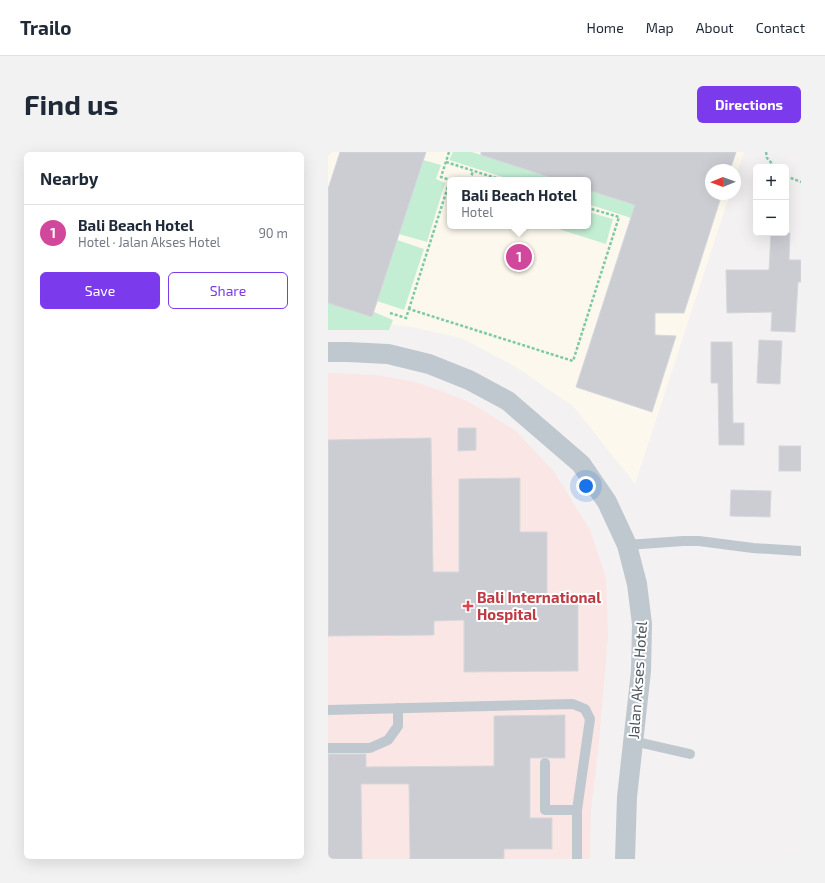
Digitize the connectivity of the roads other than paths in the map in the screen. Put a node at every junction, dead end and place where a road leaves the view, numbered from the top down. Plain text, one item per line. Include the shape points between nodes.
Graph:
1 (328, 352) edge
2 (627, 545) junction
3 (801, 551) edge
4 (398, 708) junction
5 (328, 710) edge
6 (633, 741) junction
7 (328, 748) edge
8 (690, 754) dead end
9 (545, 763) dead end
10 (577, 810) junction
11 (577, 859) edge
12 (625, 859) edge

1 - 2 street, Jalan Akses Hotel via 388,354 429,364 469,380 508,401 581,464 607,502
2 - 3 lane via 699,541
2 - 6 street, Jalan Akses Hotel via 637,584 642,624 641,671
4 - 5 lane
4 - 7 lane via 398,726 388,740 370,748
4 - 10 lane via 573,704 585,709 590,719
6 - 8 lane
6 - 12 street, Jalan Akses Hotel via 627,798
9 - 10 lane via 545,810
10 - 11 lane

